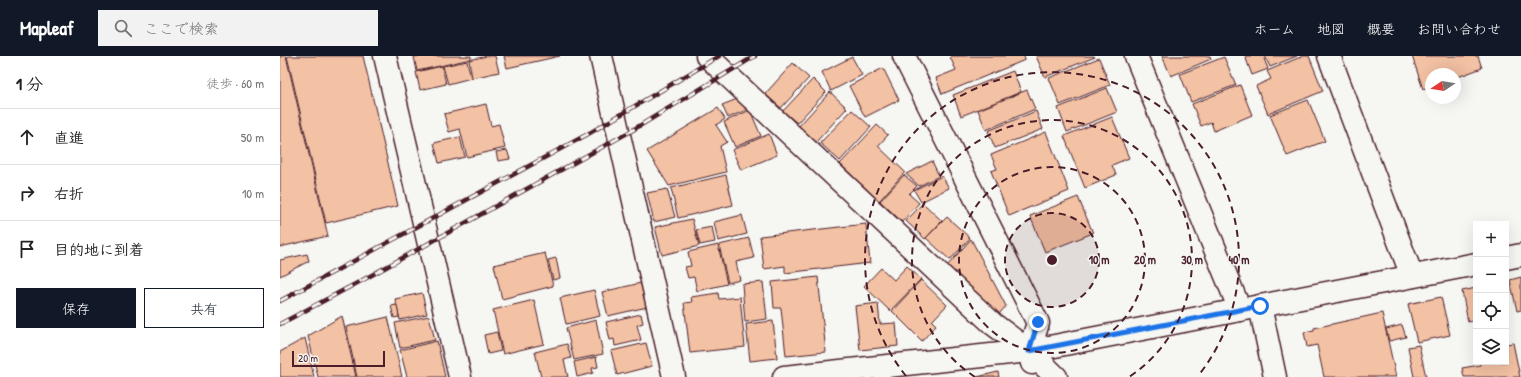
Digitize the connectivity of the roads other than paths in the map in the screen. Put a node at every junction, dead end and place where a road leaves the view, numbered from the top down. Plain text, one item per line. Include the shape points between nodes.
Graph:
1 (385, 56) edge
2 (601, 56) edge
3 (706, 56) edge
4 (904, 56) edge
5 (1136, 56) edge
6 (1329, 56) edge
7 (1521, 255) edge
8 (1509, 257) edge
9 (1473, 265) edge
10 (1412, 276) junction
11 (1250, 308) junction
12 (1029, 351) junction
13 (870, 373) edge
14 (460, 377) edge
15 (674, 377) edge
16 (784, 377) edge
17 (1035, 377) edge
18 (1056, 377) edge
19 (1275, 377) edge

1 - 14 street
2 - 15 street
3 - 12 street via 993,324
4 - 12 street via 1038,322
5 - 11 street
6 - 10 street
7 - 8 street
9 - 10 street
10 - 11 street
11 - 12 street
11 - 19 street
12 - 13 street
12 - 17 street
12 - 18 street
13 - 16 street

